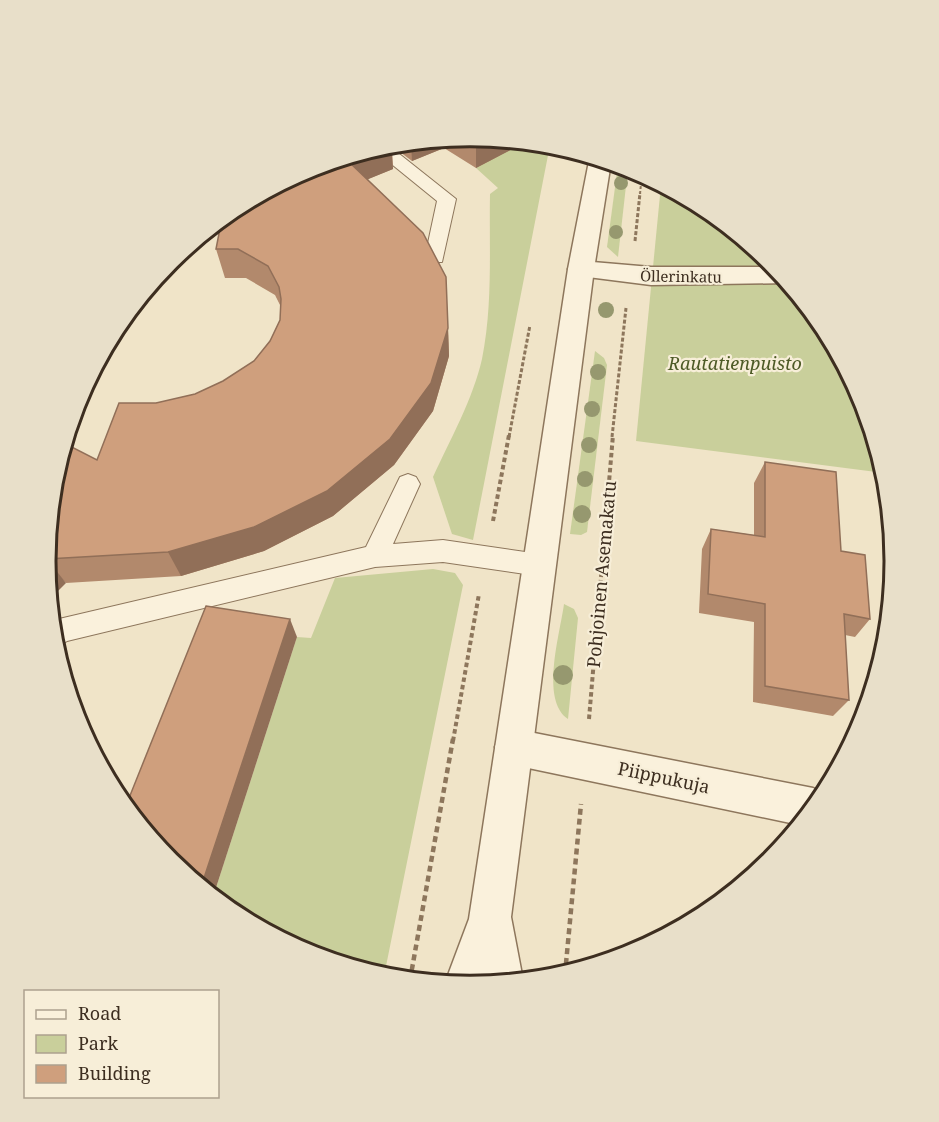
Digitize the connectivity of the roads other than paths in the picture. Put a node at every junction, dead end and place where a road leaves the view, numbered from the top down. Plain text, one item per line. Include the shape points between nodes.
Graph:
1 (390, 155) edge
2 (599, 168) edge
3 (435, 257) edge
4 (581, 269) junction
5 (770, 276) edge
6 (408, 484) dead end
7 (375, 556) junction
8 (539, 565) junction
9 (61, 630) edge
10 (514, 747) junction
11 (803, 806) edge
12 (490, 919) junction
13 (500, 974) edge
14 (470, 975) edge

1 - 3 lane via 447,199
2 - 4 street
4 - 5 street, Öllerinkatu via 632,275
4 - 8 street
6 - 7 lane
7 - 8 lane via 443,551
7 - 9 lane
8 - 10 street
10 - 11 street, Piippukuja
10 - 12 street
12 - 13 street
12 - 14 street

